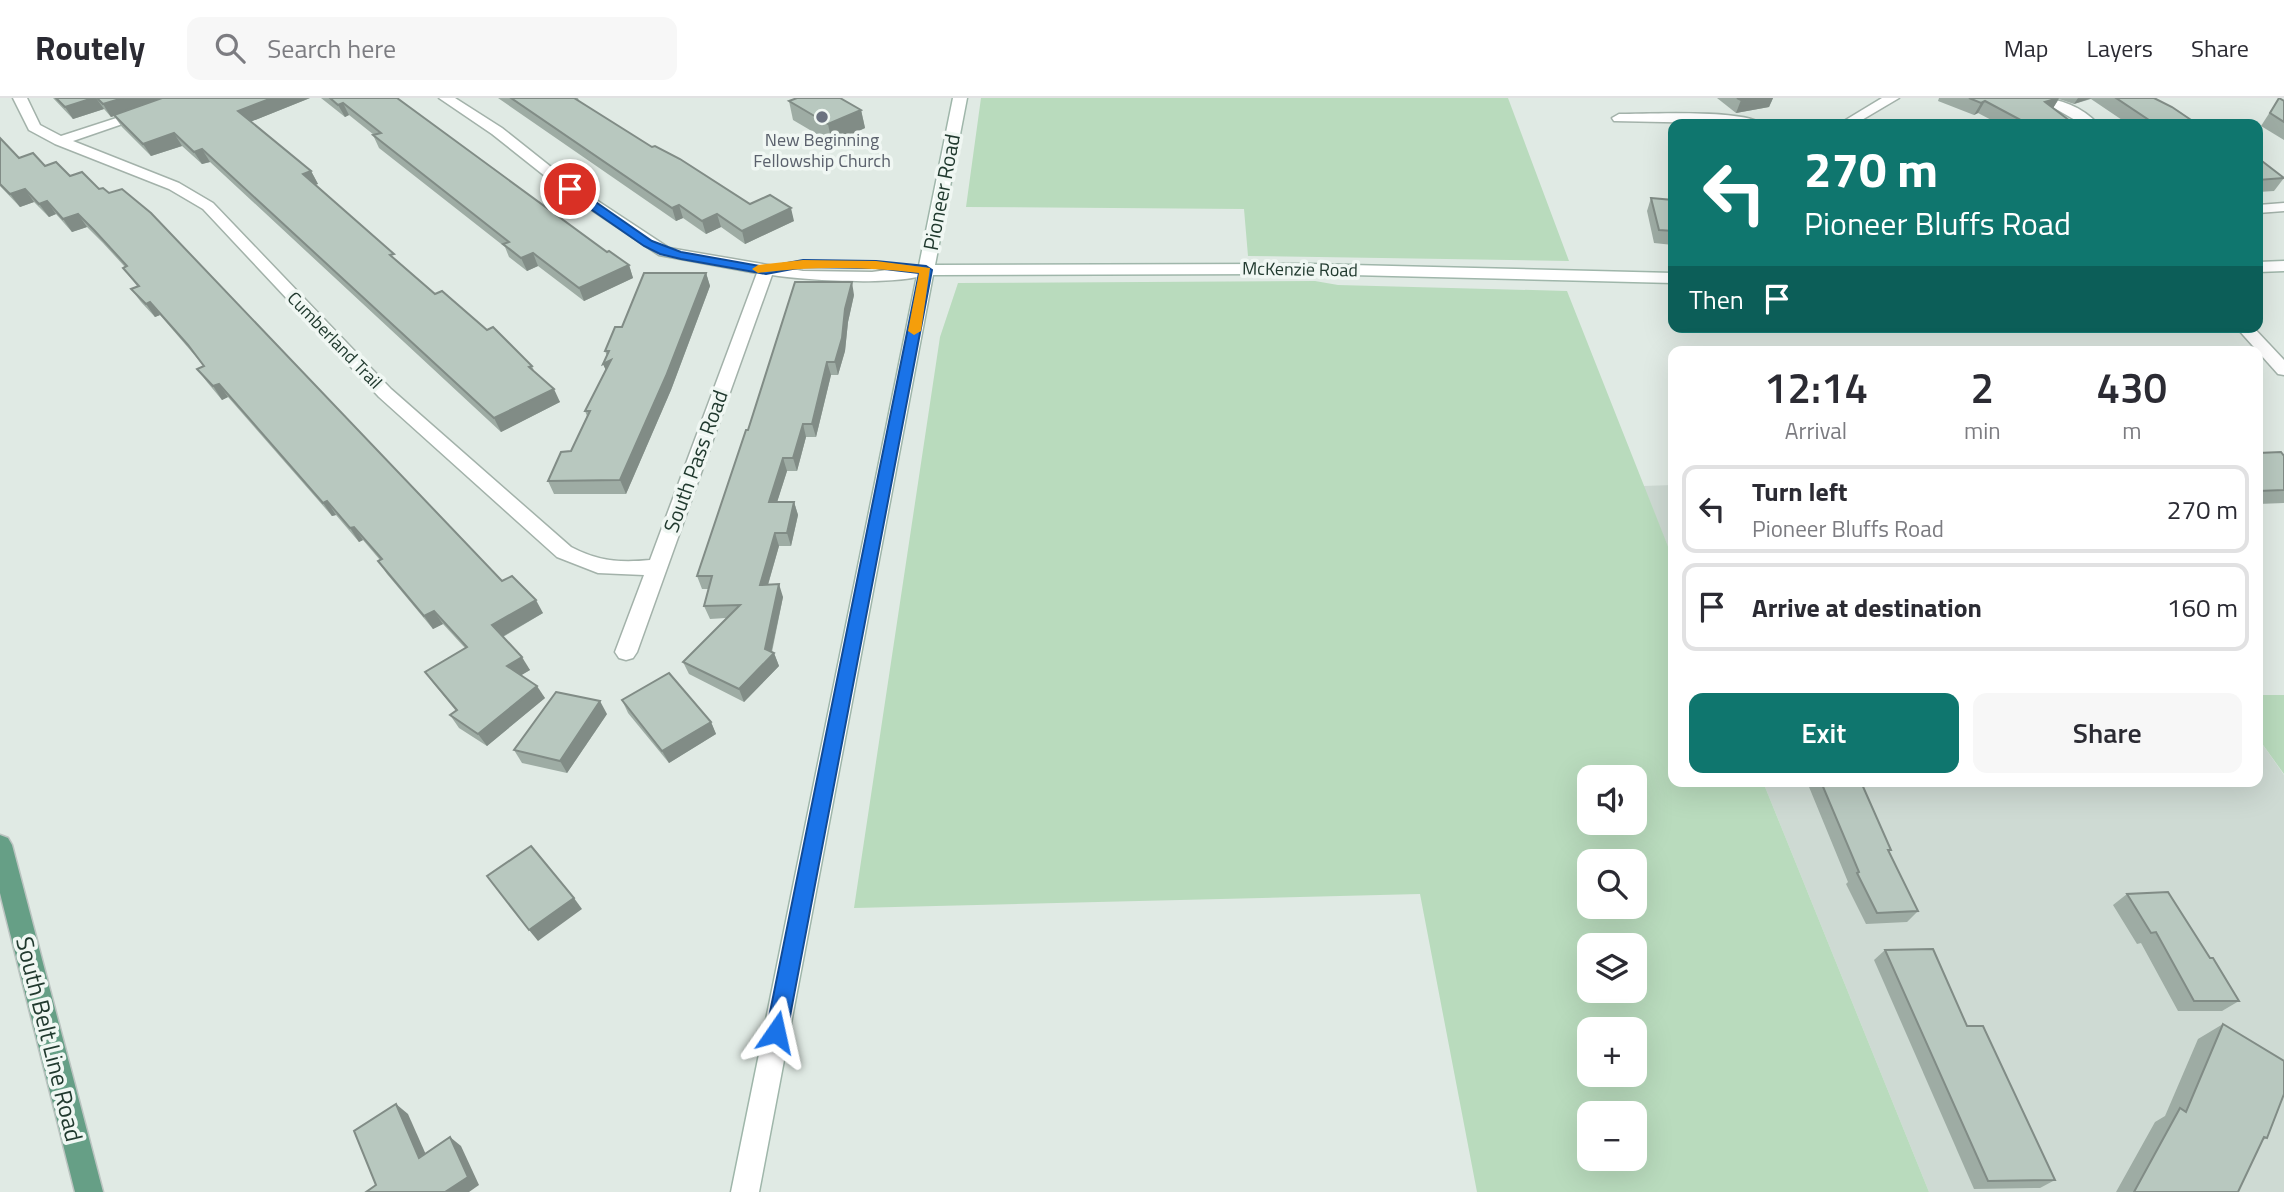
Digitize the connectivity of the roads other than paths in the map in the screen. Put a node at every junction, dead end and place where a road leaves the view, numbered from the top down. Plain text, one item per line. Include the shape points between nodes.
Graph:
1 (20, 98) edge
2 (191, 98) edge
3 (446, 98) edge
4 (960, 98) edge
5 (1892, 98) edge
6 (2043, 98) edge
7 (1619, 118) dead end
8 (1723, 119) edge
9 (1855, 119) edge
10 (2084, 119) edge
11 (60, 141) junction
12 (2284, 207) edge
13 (2263, 209) edge
14 (2284, 266) edge
15 (2263, 267) edge
16 (766, 270) junction
17 (926, 270) junction
18 (1668, 278) edge
19 (2250, 333) edge
20 (2262, 346) edge
21 (2263, 347) edge
22 (2284, 370) edge
23 (656, 567) junction
24 (626, 652) dead end
25 (0, 845) edge
26 (89, 1192) edge
27 (744, 1192) edge

1 - 11 street, Cumberland Trail via 34,127
2 - 11 street
3 - 16 street, McKenzie Road via 664,252
4 - 17 street, Pioneer Road
5 - 9 street
6 - 10 street
7 - 8 street
11 - 23 street, Cumberland Trail via 174,186 208,206 385,393 564,552 605,569
12 - 13 street
14 - 15 street
16 - 17 street, McKenzie Road via 803,276 872,277
16 - 23 street, South Pass Road
17 - 18 street, McKenzie Road via 1310,269
17 - 27 street, Pioneer Road
19 - 20 street
21 - 22 street
23 - 24 street, South Pass Road
25 - 26 main road, South Belt Line Road

